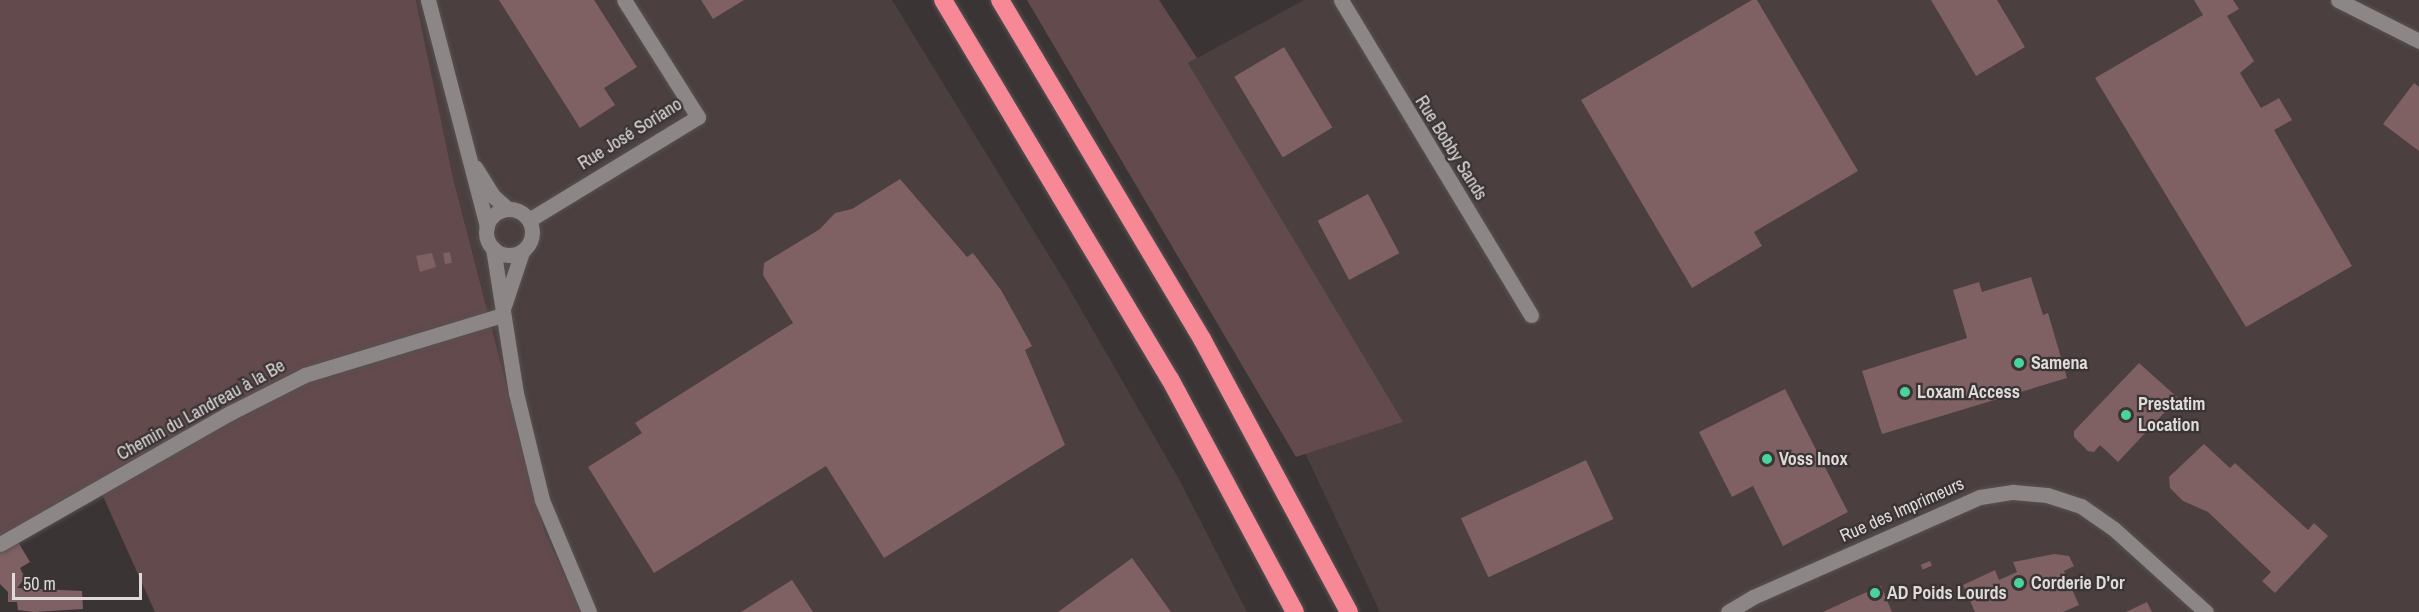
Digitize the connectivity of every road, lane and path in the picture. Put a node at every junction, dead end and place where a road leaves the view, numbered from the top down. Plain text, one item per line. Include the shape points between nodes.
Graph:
1 (428, 0) edge
2 (624, 0) edge
3 (943, 0) edge
4 (1000, 0) edge
5 (1341, 0) edge
6 (2338, 0) edge
7 (2419, 41) edge
8 (464, 144) junction
9 (508, 209) junction
10 (529, 220) junction
11 (487, 226) junction
12 (493, 248) junction
13 (522, 252) junction
14 (502, 315) junction
15 (1531, 315) dead end
16 (0, 544) edge
17 (589, 612) edge
18 (1295, 612) edge
19 (1349, 612) edge
20 (1728, 612) edge
21 (2206, 612) edge

1 - 8 street
2 - 10 street, Rue José Soriano via 698,117
3 - 18 highway via 1159,360
4 - 19 highway via 1202,339
5 - 15 street, Rue Bobby Sands
6 - 7 street
8 - 9 street via 493,196
8 - 11 street
9 - 10 street via 521,212
9 - 11 street via 495,213
10 - 13 street via 531,238
11 - 12 street via 486,236
12 - 13 street via 507,255
12 - 14 street
13 - 14 street
14 - 16 street, Chemin du Landreau à la Be via 305,375
14 - 17 street via 542,500
20 - 21 street, Rue des Imprimeurs via 1753,597 1980,497 2013,492 2048,495 2080,506 2114,529

